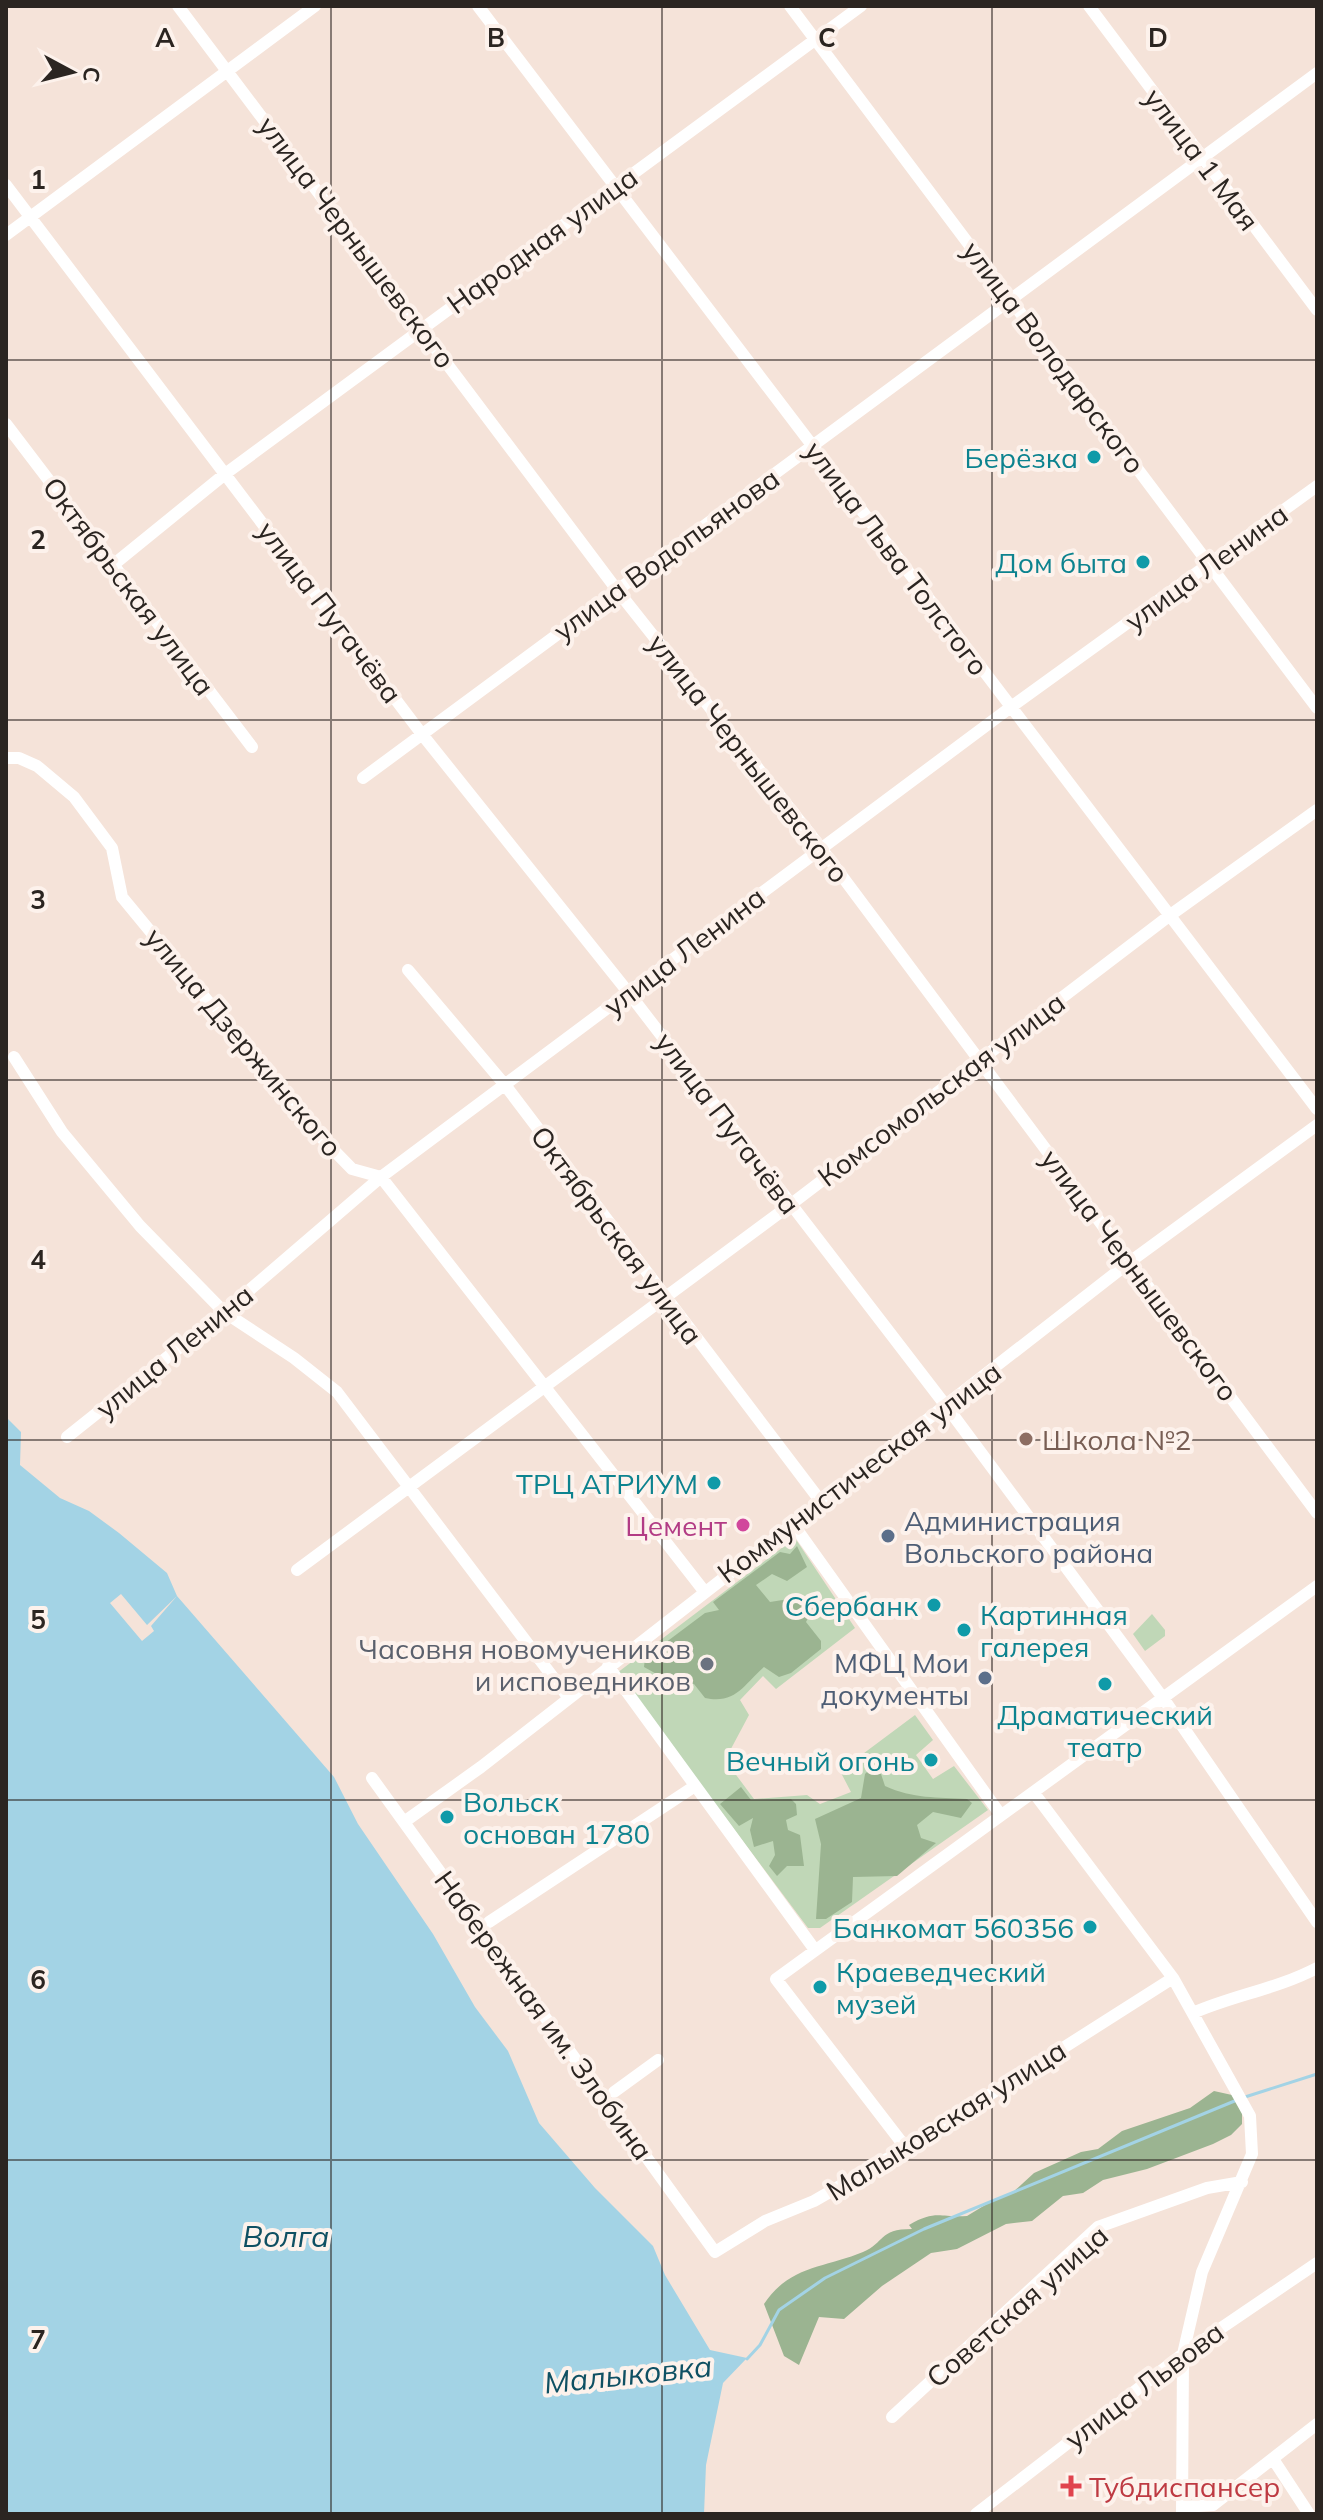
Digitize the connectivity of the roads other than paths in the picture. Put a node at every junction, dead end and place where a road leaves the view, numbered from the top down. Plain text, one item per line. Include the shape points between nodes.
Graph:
1 (178, 6) edge
2 (315, 6) edge
3 (478, 6) edge
4 (790, 6) edge
5 (861, 6) edge
6 (1089, 6) edge
7 (816, 40) junction
8 (226, 70) junction
9 (1317, 73) edge
10 (1201, 159) junction
11 (6, 185) edge
12 (616, 186) junction
13 (30, 217) junction
14 (6, 235) edge
15 (1010, 300) junction
16 (1317, 310) edge
17 (423, 328) junction
18 (6, 424) edge
19 (812, 446) junction
20 (225, 474) junction
21 (1317, 486) edge
22 (1211, 564) junction
23 (113, 565) junction
24 (617, 590) junction
25 (1011, 707) junction
26 (1317, 708) edge
27 (421, 733) junction
28 (252, 747) dead end
29 (6, 758) edge
30 (363, 778) dead end
31 (1317, 810) edge
32 (821, 848) junction
33 (1169, 916) junction
34 (408, 970) dead end
35 (628, 992) junction
36 (14, 1057) dead end
37 (978, 1061) junction
38 (505, 1085) junction
39 (1317, 1109) edge
40 (1317, 1125) edge
41 (381, 1177) junction
42 (790, 1205) junction
43 (1131, 1261) junction
44 (662, 1297) junction
45 (224, 1312) junction
46 (546, 1387) junction
47 (947, 1407) junction
48 (67, 1437) dead end
49 (411, 1486) junction
50 (822, 1503) junction
51 (1317, 1513) edge
52 (793, 1524) junction
53 (297, 1570) dead end
54 (1317, 1586) edge
55 (704, 1591) junction
56 (608, 1666) junction
57 (568, 1697) junction
58 (1163, 1698) junction
59 (372, 1778) dead end
60 (695, 1786) junction
61 (1034, 1793) junction
62 (1000, 1814) junction
63 (404, 1822) junction
64 (489, 1922) dead end
65 (1317, 1922) edge
66 (815, 1950) junction
67 (1317, 1968) edge
68 (1173, 1978) junction
69 (1193, 2013) junction
70 (658, 2060) dead end
71 (614, 2092) dead end
72 (906, 2148) junction
73 (1242, 2182) junction
74 (715, 2252) joint
75 (1317, 2263) edge
76 (1183, 2354) junction
77 (892, 2417) dead end
78 (1317, 2424) edge
79 (1273, 2459) junction
80 (1182, 2510) edge
81 (976, 2514) edge
82 (1202, 2514) edge
83 (1309, 2514) edge

1 - 8 street, улица Чернышевского
2 - 8 street
3 - 12 street, улица Льва Толстого
4 - 7 street, улица Володарского
5 - 7 street, Народная улица
6 - 10 street, улица 1 Мая
7 - 12 street, Народная улица
7 - 15 street, улица Володарского
8 - 13 street
8 - 17 street, улица Чернышевского
9 - 10 street, улица Водопьянова
10 - 15 street, улица Водопьянова
10 - 16 street, улица 1 Мая
11 - 13 street, улица Пугачёва
12 - 17 street, Народная улица
12 - 19 street, улица Льва Толстого
13 - 14 street
13 - 20 street, улица Пугачёва
15 - 19 street, улица Водопьянова
15 - 22 street, улица Володарского
17 - 20 street, Народная улица
17 - 24 street, улица Чернышевского
18 - 23 street, Октябрьская улица
19 - 24 street, улица Водопьянова
19 - 25 street, улица Льва Толстого
20 - 23 street, Народная улица
20 - 27 street, улица Пугачёва
21 - 22 street, улица Ленина
22 - 25 street, улица Ленина
22 - 26 street, улица Володарского
23 - 28 street, Октябрьская улица
24 - 27 street, улица Водопьянова
24 - 32 street, улица Чернышевского
25 - 32 street, улица Ленина
25 - 33 street, улица Льва Толстого
27 - 30 street, улица Водопьянова
27 - 35 street, улица Пугачёва
29 - 41 street, улица Дзержинского via 37,766 74,797 112,848 122,897 314,1130 352,1169
31 - 33 street, Комсомольская улица
32 - 35 street, улица Ленина
32 - 37 street, улица Чернышевского
33 - 37 street, Комсомольская улица
33 - 39 street, улица Льва Толстого
34 - 38 street, Октябрьская улица
35 - 38 street, улица Ленина
35 - 42 street, улица Пугачёва
36 - 45 street via 62,1132 140,1226
37 - 42 street, Комсомольская улица
37 - 43 street, улица Чернышевского
38 - 41 street, улица Ленина
38 - 44 street, Октябрьская улица
40 - 43 street, Коммунистическая улица
41 - 45 street, улица Ленина
41 - 46 street, улица Дзержинского
42 - 44 street, Комсомольская улица
42 - 47 street, улица Пугачёва
43 - 47 street, Коммунистическая улица
43 - 51 street, улица Чернышевского
44 - 46 street, Комсомольская улица
44 - 50 street, Октябрьская улица
45 - 48 street, улица Ленина
45 - 49 street via 337,1392
46 - 49 street, Комсомольская улица
46 - 55 street, улица Дзержинского
47 - 50 street, Коммунистическая улица
47 - 58 street, улица Пугачёва
49 - 53 street, Комсомольская улица
49 - 57 street
50 - 52 street, Коммунистическая улица
52 - 55 street, Коммунистическая улица
52 - 62 street
54 - 58 street
55 - 56 street, Коммунистическая улица
56 - 57 street, Коммунистическая улица
56 - 60 street
57 - 63 street, Коммунистическая улица
58 - 61 street
58 - 65 street, улица Пугачёва
59 - 63 street, Набережная им. Злобина
60 - 64 street
60 - 66 street
61 - 62 street
61 - 68 street
62 - 66 street
63 - 74 street, Набережная им. Злобина
66 - 72 street via 776,1979
67 - 69 street via 1287,1984
68 - 69 street
68 - 72 street, Малыковская улица
69 - 73 street via 1250,2116 1252,2154
70 - 71 street
72 - 74 street, Малыковская улица
73 - 76 street via 1202,2272
73 - 77 street, Советская улица via 1207,2188 1098,2227
75 - 76 street, улица Львова
76 - 80 street
76 - 81 street, улица Львова
78 - 79 street
79 - 80 street via 1213,2505
79 - 83 street
80 - 82 street

